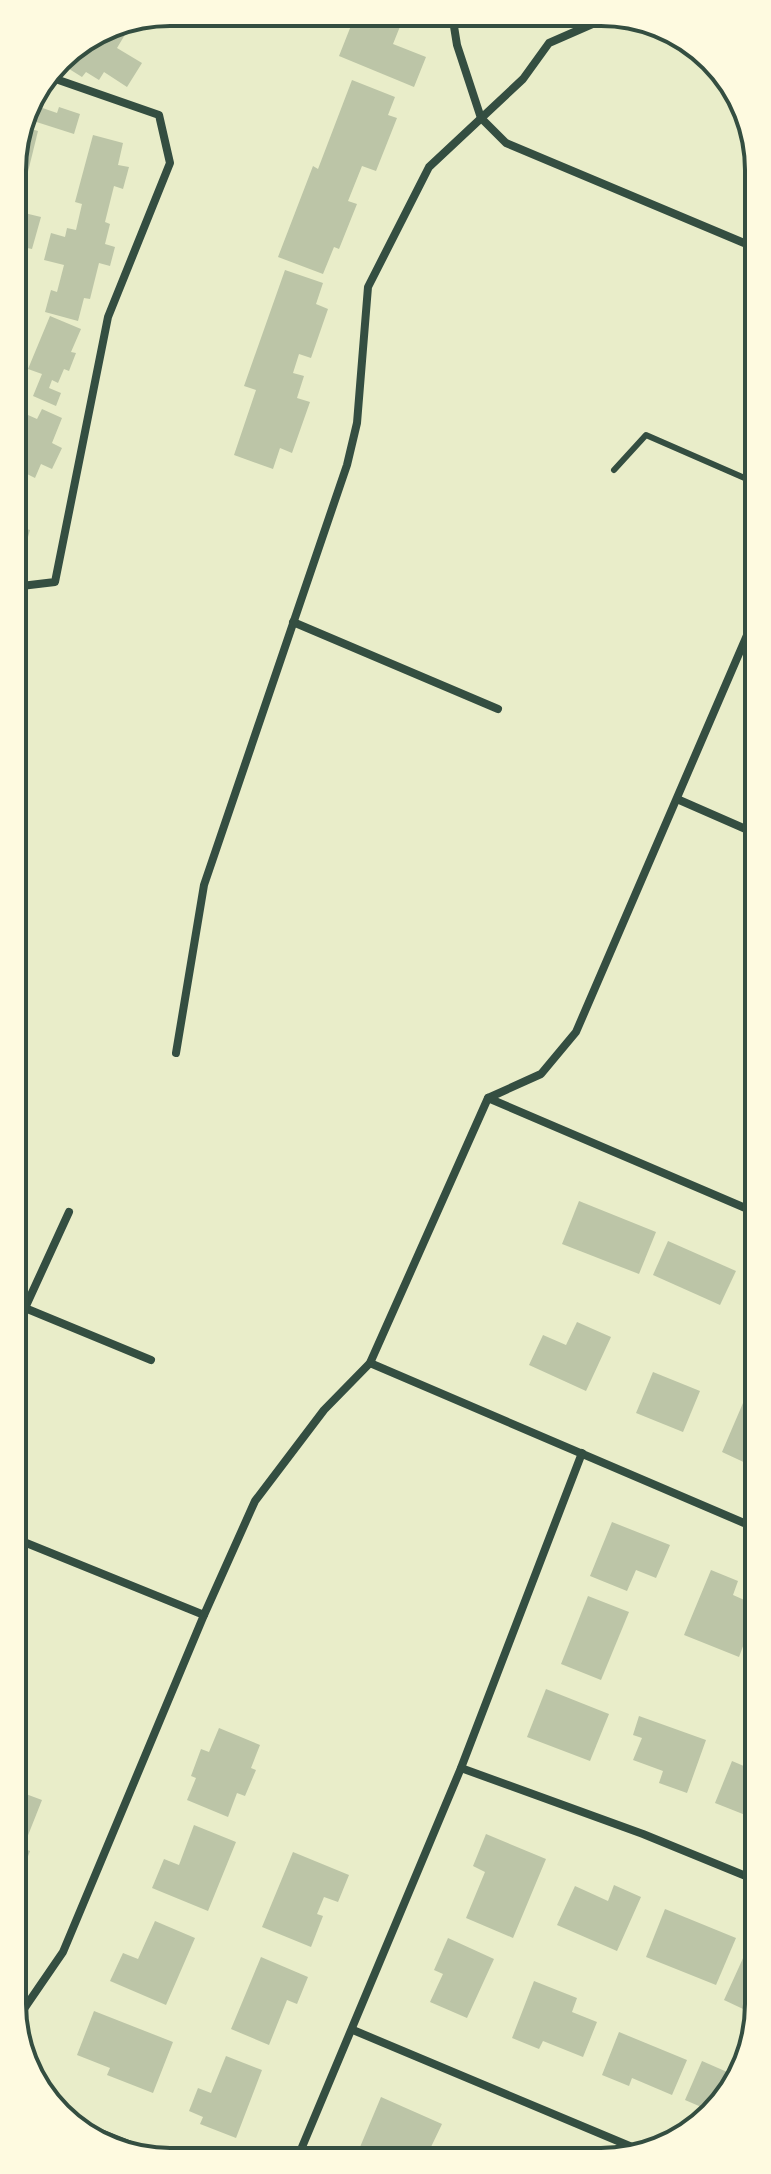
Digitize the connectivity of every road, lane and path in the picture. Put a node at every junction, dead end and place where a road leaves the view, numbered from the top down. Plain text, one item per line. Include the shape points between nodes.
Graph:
1 (454, 26) edge
2 (588, 26) edge
3 (58, 80) edge
4 (481, 118) junction
5 (745, 243) edge
6 (614, 470) dead end
7 (745, 478) edge
8 (26, 585) edge
9 (293, 622) junction
10 (745, 640) edge
11 (498, 709) dead end
12 (677, 799) junction
13 (745, 829) edge
14 (176, 1053) dead end
15 (488, 1098) junction
16 (745, 1208) edge
17 (69, 1212) dead end
18 (26, 1306) edge
19 (26, 1308) edge
20 (151, 1360) dead end
21 (370, 1363) junction
22 (582, 1453) junction
23 (745, 1523) edge
24 (26, 1543) edge
25 (204, 1615) junction
26 (461, 1768) junction
27 (745, 1876) edge
28 (26, 2006) edge
29 (353, 2030) junction
30 (628, 2145) edge
31 (302, 2148) edge

1 - 4 street
2 - 4 street via 549,43 523,79
3 - 8 street via 159,115 170,163 108,317 55,582
4 - 5 street via 506,143
4 - 9 street via 429,167 368,287 357,423
6 - 7 lane via 646,435
9 - 11 street
9 - 14 street via 204,885
10 - 12 street
12 - 13 street
12 - 15 street via 576,1032 541,1074
15 - 16 street
15 - 21 street
17 - 18 street
19 - 20 street
21 - 22 street
21 - 25 street via 324,1410 255,1501
22 - 23 street
22 - 26 street
24 - 25 street
25 - 28 street via 63,1952
26 - 27 street
26 - 29 street
29 - 30 street
29 - 31 street

